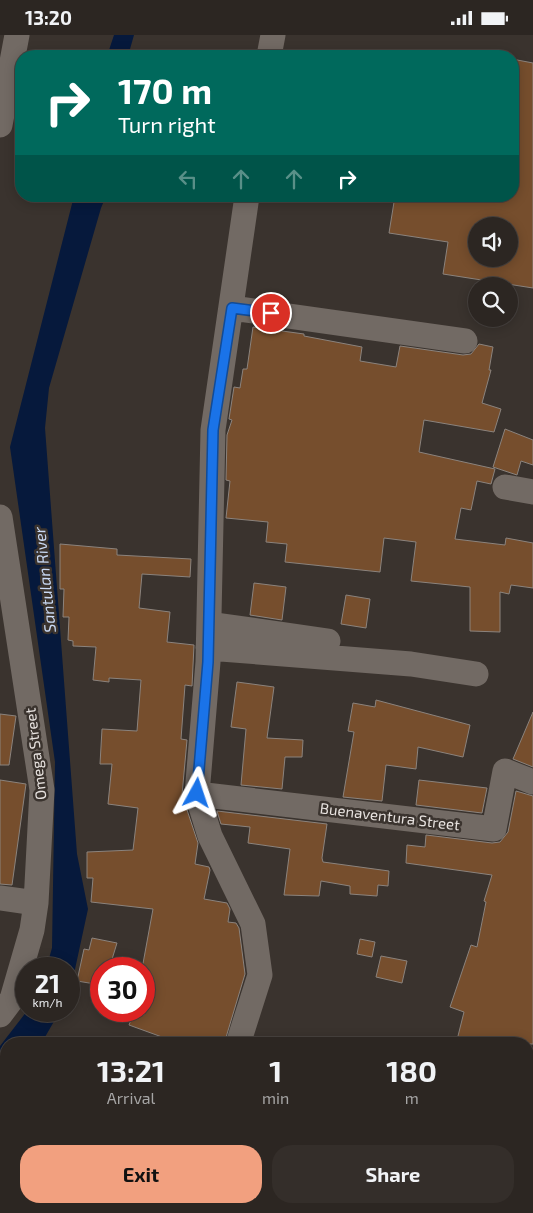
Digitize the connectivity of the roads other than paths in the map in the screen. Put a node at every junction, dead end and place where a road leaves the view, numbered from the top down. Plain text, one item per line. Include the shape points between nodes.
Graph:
1 (17, 35) edge
2 (273, 35) edge
3 (270, 50) edge
4 (0, 125) edge
5 (246, 202) edge
6 (232, 308) junction
7 (465, 341) dead end
8 (505, 487) dead end
9 (533, 492) edge
10 (0, 519) edge
11 (209, 636) junction
12 (328, 641) dead end
13 (476, 674) dead end
14 (533, 782) edge
15 (197, 793) junction
16 (0, 898) edge
17 (36, 903) junction
18 (0, 1015) edge
19 (240, 1037) edge

1 - 4 street
2 - 3 street
5 - 6 street
6 - 7 street
6 - 11 street via 213,430
8 - 9 street
10 - 17 street, Omega Street via 42,790
11 - 12 street
11 - 13 street
11 - 15 street
14 - 15 street, Buenaventura Street via 505,771 494,829
15 - 19 street via 210,836 253,924 260,975
16 - 17 street
17 - 18 street, Omega Street via 32,930 12,999

